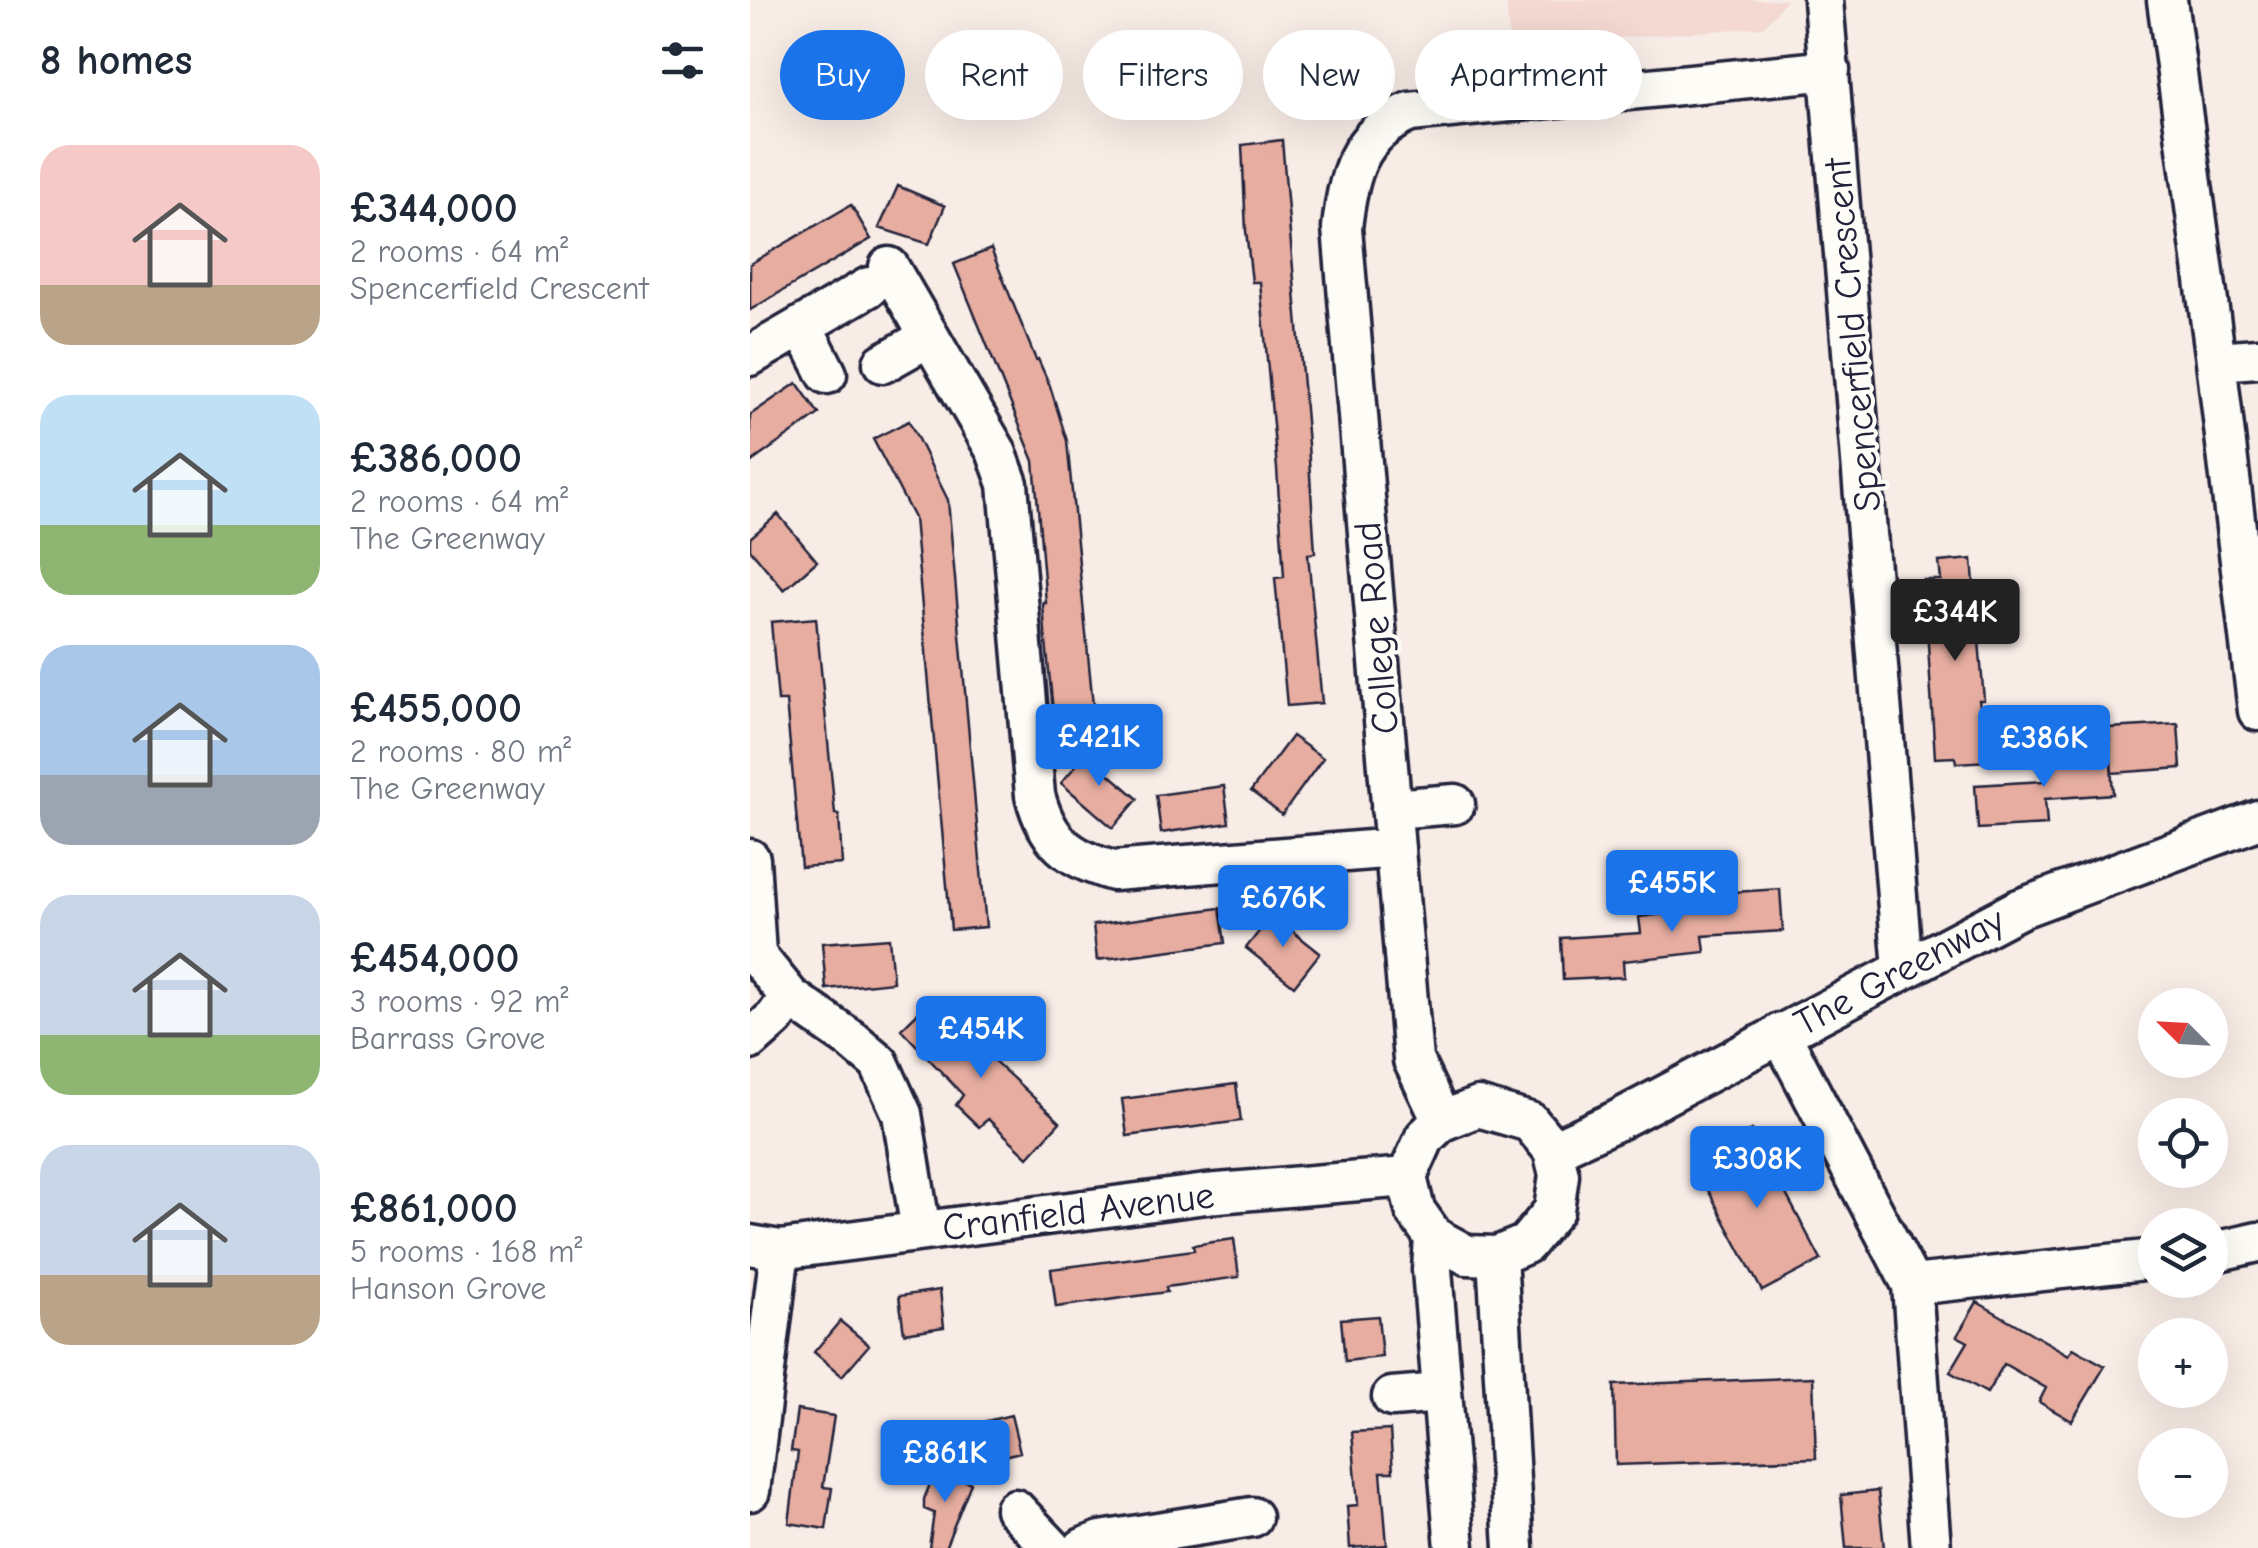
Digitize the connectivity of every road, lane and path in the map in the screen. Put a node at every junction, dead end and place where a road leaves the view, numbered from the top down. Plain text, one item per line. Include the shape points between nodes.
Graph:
1 (1823, 0) edge
2 (2166, 0) edge
3 (1830, 70) junction
4 (803, 327) junction
5 (929, 337) junction
6 (750, 356) edge
7 (2258, 358) edge
8 (2216, 361) junction
9 (883, 363) dead end
10 (827, 374) dead end
11 (2258, 711) edge
12 (1455, 804) dead end
13 (1392, 809) junction
14 (2258, 820) edge
15 (1395, 848) junction
16 (750, 860) edge
17 (1903, 969) junction
18 (790, 997) junction
19 (1780, 1033) junction
20 (750, 1040) edge
21 (1442, 1121) junction
22 (1552, 1150) junction
23 (1407, 1177) junction
24 (921, 1231) junction
25 (2258, 1242) edge
26 (765, 1247) edge
27 (2228, 1249) edge
28 (1433, 1253) junction
29 (1496, 1256) junction
30 (2138, 1261) edge
31 (1912, 1285) junction
32 (1441, 1393) junction
33 (1392, 1396) dead end
34 (750, 1491) edge
35 (1015, 1509) dead end
36 (1252, 1517) dead end
37 (1164, 1540) edge
38 (1052, 1548) edge
39 (1083, 1548) edge
40 (1454, 1548) edge
41 (1514, 1548) edge
42 (1931, 1548) edge

1 - 3 street, Spencerfield Crescent
2 - 8 street
3 - 13 street, College Road via 1437,108 1410,112 1372,134 1348,182 1342,228
3 - 17 street, Spencerfield Crescent
4 - 5 street via 879,277
4 - 6 street
4 - 10 street
5 - 9 street
5 - 15 street via 996,451 1008,484 1035,795 1042,822 1059,843 1082,862 1113,871
7 - 8 street
8 - 11 street
12 - 13 street
13 - 15 street, College Road
14 - 17 street, The Greenway via 2019,908
15 - 21 street, College Road via 1413,1060
16 - 18 street via 756,955
17 - 19 street, The Greenway
18 - 20 street
18 - 24 street via 879,1063 902,1114
19 - 22 street, The Greenway
19 - 31 street
21 - 22 street via 1478,1107 1530,1122
21 - 23 street via 1425,1138
22 - 29 street via 1559,1176 1554,1210 1526,1244
23 - 24 street, Cranfield Avenue via 1206,1194
23 - 28 street
24 - 26 street, Cranfield Avenue
25 - 27 street
26 - 34 street
28 - 29 street
28 - 32 street
29 - 41 street
30 - 31 street
31 - 42 street
32 - 33 street
32 - 40 street
35 - 38 street
36 - 37 street
37 - 39 street via 1100,1540

